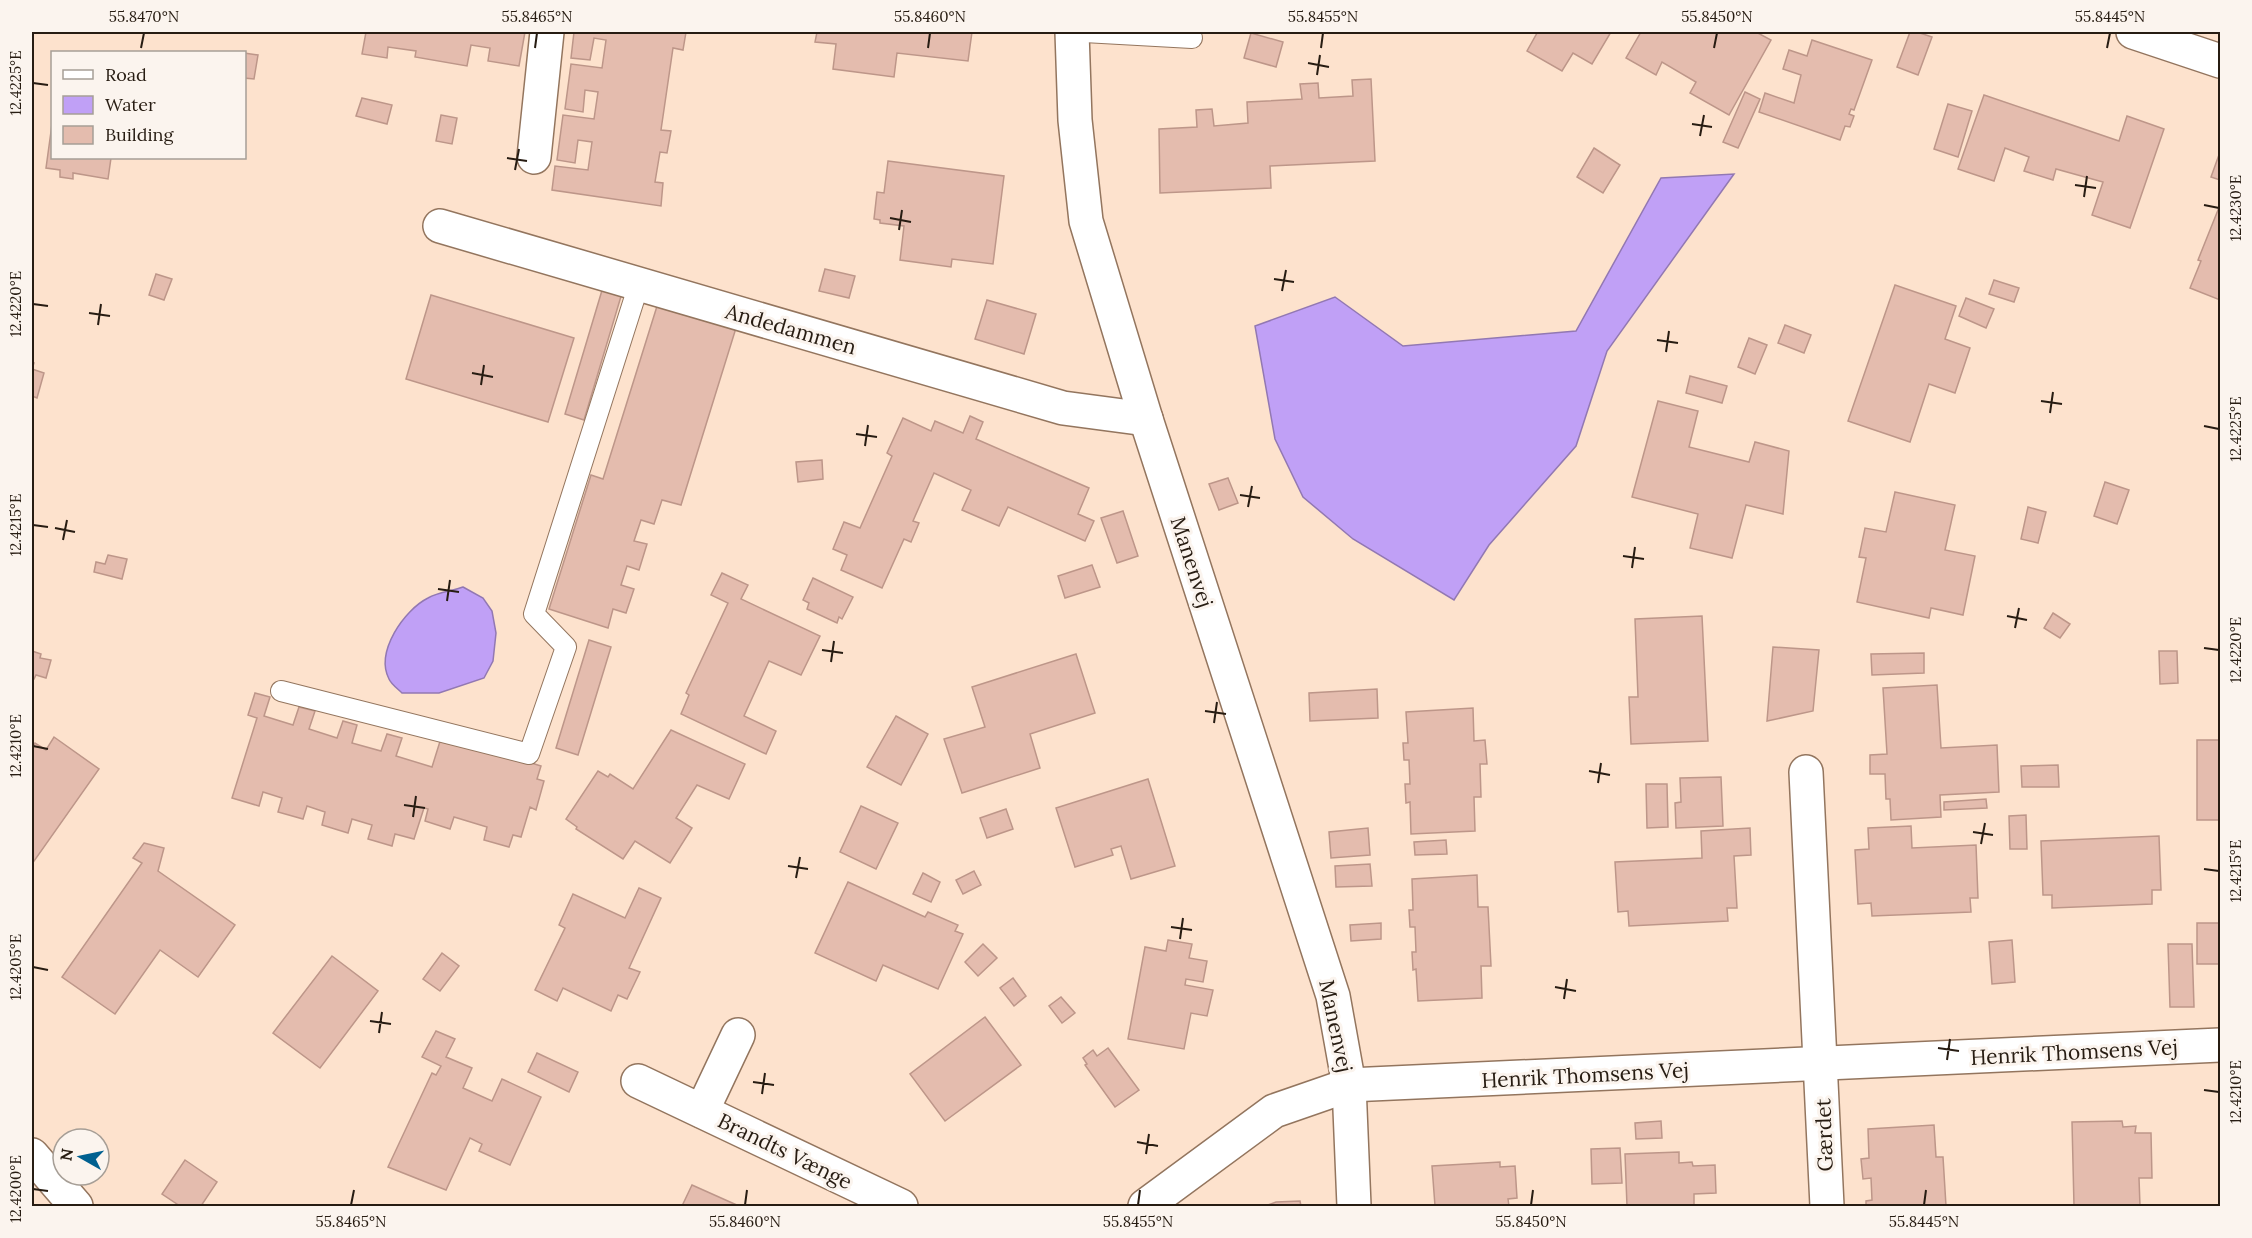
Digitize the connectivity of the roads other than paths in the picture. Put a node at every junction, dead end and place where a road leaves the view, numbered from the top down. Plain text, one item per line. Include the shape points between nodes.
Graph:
1 (547, 32) edge
2 (1072, 32) edge
3 (1084, 32) edge
4 (2133, 32) edge
5 (1192, 38) dead end
6 (2220, 61) edge
7 (534, 157) dead end
8 (440, 226) dead end
9 (639, 284) junction
10 (1146, 418) junction
11 (281, 691) dead end
12 (1806, 772) dead end
13 (738, 1035) dead end
14 (2220, 1045) edge
15 (1821, 1064) junction
16 (638, 1081) dead end
17 (1349, 1085) junction
18 (702, 1112) junction
19 (32, 1155) edge
20 (76, 1206) edge
21 (901, 1206) edge
22 (1145, 1206) edge
23 (1354, 1206) edge
24 (1827, 1206) edge

1 - 7 street
2 - 10 street, Manenvej via 1075,120 1086,221
3 - 5 lane
4 - 6 street
8 - 9 street, Andedammen
9 - 10 street, Andedammen via 1063,408
9 - 11 lane via 534,614 566,647 529,754
10 - 17 street, Manenvej via 1333,996
12 - 15 street
13 - 18 street, Brandts Vænge
14 - 15 street, Henrik Thomsens Vej
15 - 17 street, Henrik Thomsens Vej
15 - 24 street, Gærdet
16 - 18 street, Brandts Vænge
17 - 22 street via 1274,1111
17 - 23 street, Manenvej
18 - 21 street, Brandts Vænge
19 - 20 street

